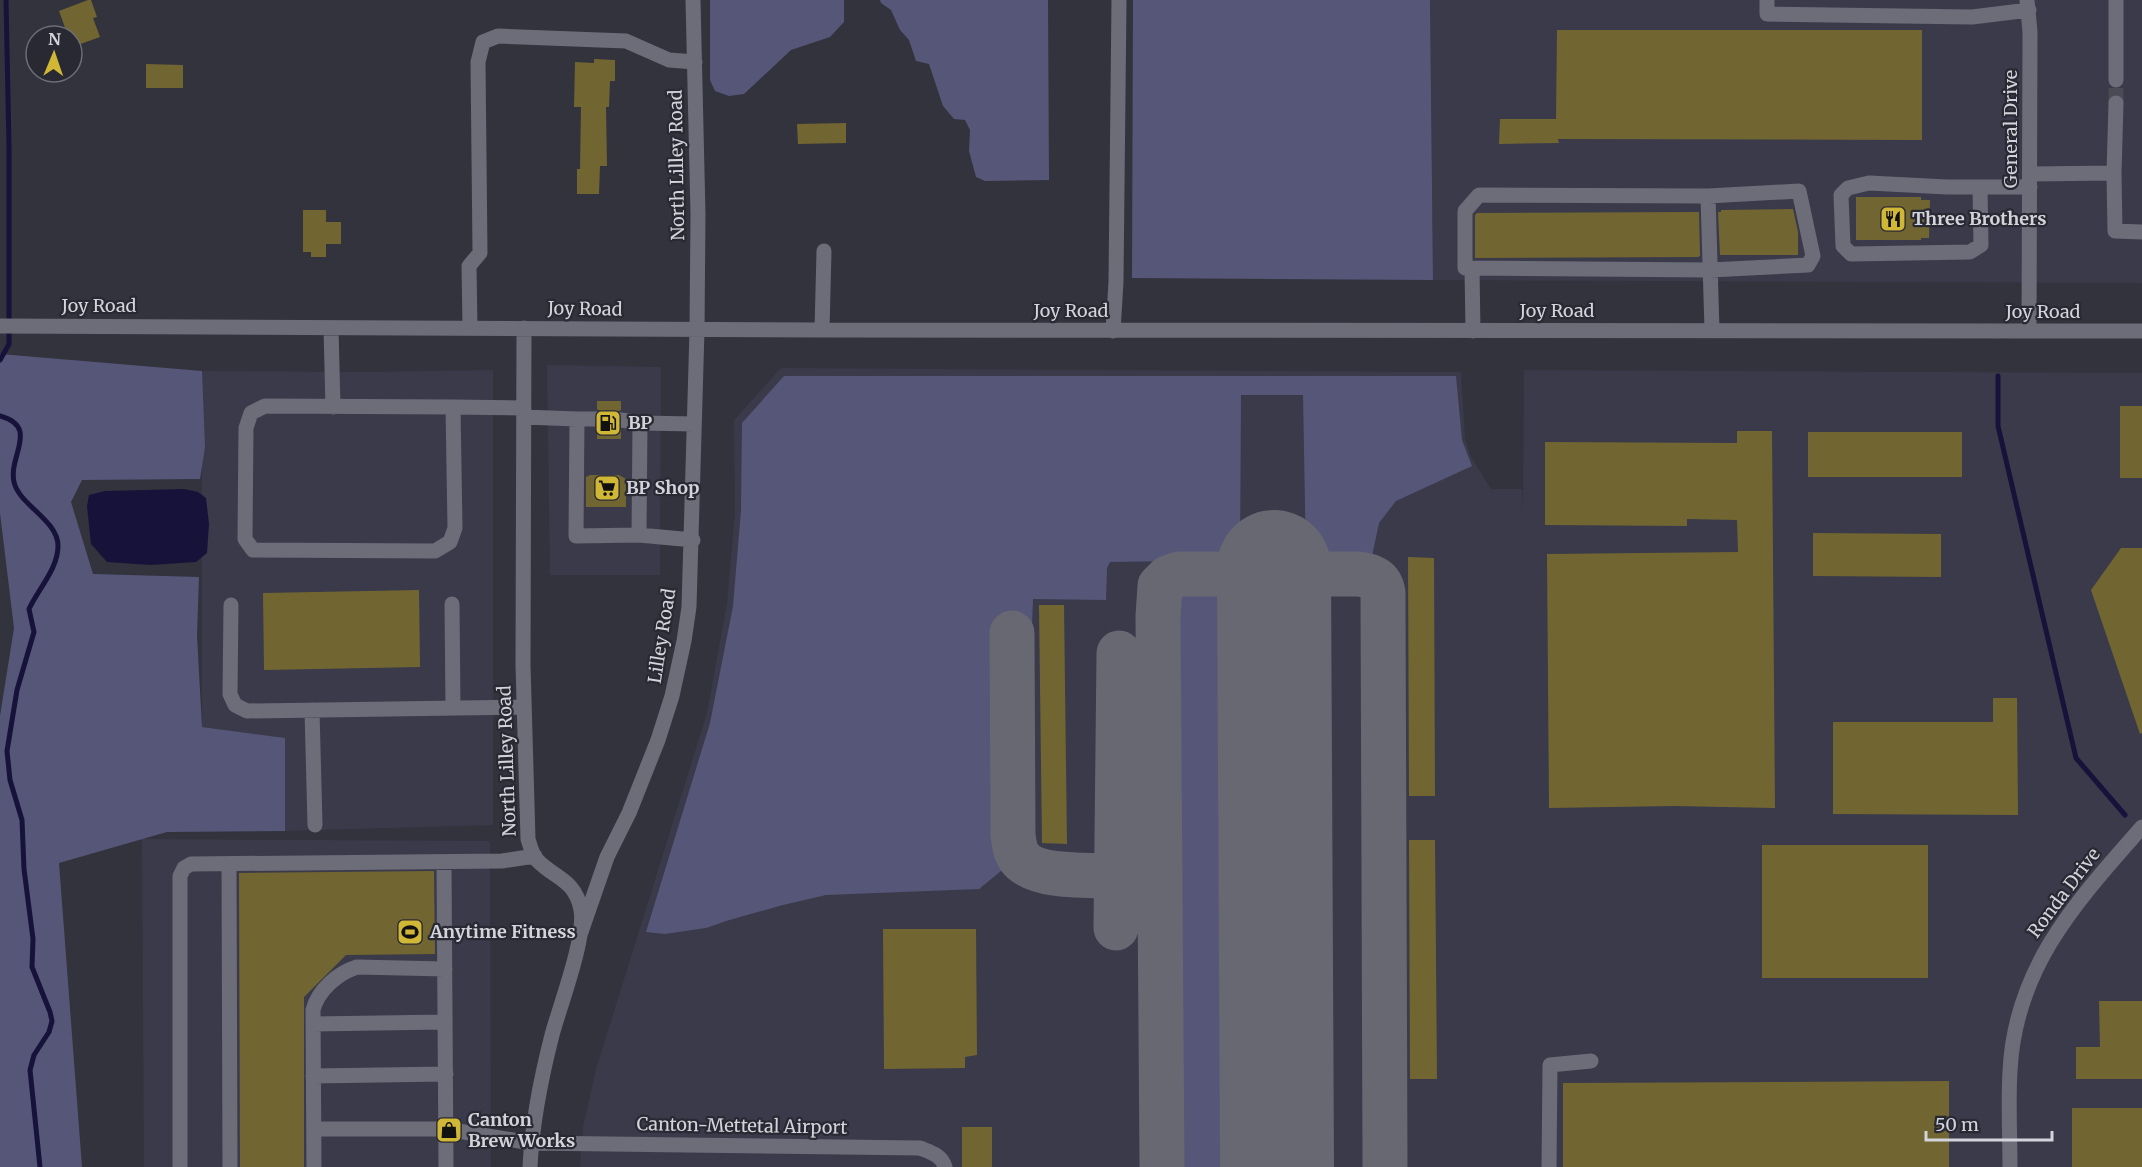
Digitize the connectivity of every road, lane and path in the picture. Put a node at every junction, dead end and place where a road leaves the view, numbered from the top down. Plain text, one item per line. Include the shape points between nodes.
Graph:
1 (693, 0) edge
2 (1119, 0) edge
3 (2116, 0) edge
4 (2028, 5) edge
5 (1767, 7) edge
6 (694, 62) junction
7 (2116, 80) tunnel mouth
8 (2116, 104) tunnel mouth
9 (2114, 173) junction
10 (2030, 181) junction
11 (1980, 187) junction
12 (1708, 196) junction
13 (2142, 232) edge
14 (824, 251) dead end
15 (1472, 268) junction
16 (1710, 270) junction
17 (1, 326) edge
18 (331, 328) junction
19 (470, 328) junction
20 (524, 328) junction
21 (698, 330) junction
22 (822, 330) junction
23 (1113, 330) junction
24 (1473, 330) junction
25 (1712, 330) junction
26 (2029, 331) junction
27 (2142, 331) edge
28 (333, 407) junction
29 (453, 407) junction
30 (524, 413) junction
31 (577, 419) junction
32 (597, 419) tunnel mouth
33 (621, 420) tunnel mouth
34 (640, 423) junction
35 (694, 424) junction
36 (639, 535) junction
37 (693, 540) junction
38 (452, 604) dead end
39 (231, 605) dead end
40 (524, 707) junction
41 (453, 708) junction
42 (312, 710) junction
43 (315, 825) dead end
44 (2142, 827) edge
45 (535, 856) junction
46 (444, 861) junction
47 (229, 864) junction
48 (581, 932) junction
49 (445, 969) junction
50 (445, 1022) junction
51 (313, 1023) junction
52 (1591, 1061) dead end
53 (446, 1074) junction
54 (313, 1076) junction
55 (314, 1129) junction
56 (446, 1129) junction
57 (531, 1143) junction
58 (180, 1167) edge
59 (230, 1167) edge
60 (314, 1167) edge
61 (446, 1167) edge
62 (530, 1167) edge
63 (945, 1167) edge
64 (1549, 1167) edge
65 (2010, 1167) edge

1 - 6 street, North Lilley Road
2 - 23 street
3 - 7 street
4 - 5 street via 1972,17
4 - 10 street, General Drive
6 - 19 street via 669,60 626,41 498,36 483,42 478,62 480,253 469,266
6 - 21 street, North Lilley Road
8 - 9 street
9 - 10 street
9 - 13 street via 2115,231
10 - 11 street
10 - 26 street, General Drive
11 - 11 street via 1869,183 1848,188 1841,195 1843,246 1851,254 1970,252 1981,245
12 - 15 street via 1479,195 1465,211 1465,268
12 - 16 street
12 - 16 street via 1799,191 1813,256 1808,265
14 - 22 street
15 - 16 street
15 - 24 street
16 - 25 street
17 - 18 street, Joy Road
18 - 19 street, Joy Road
18 - 28 street
19 - 20 street, Joy Road
20 - 21 street, Joy Road
20 - 30 street, North Lilley Road
21 - 22 street, Joy Road
21 - 35 street, Lilley Road
22 - 23 street, Joy Road
23 - 24 street, Joy Road
24 - 25 street, Joy Road
25 - 26 street, Joy Road
26 - 27 street, Joy Road
28 - 29 street
28 - 29 street via 265,406 250,413 246,428 245,539 254,550 435,551 450,542 455,528
29 - 30 street
30 - 31 street
30 - 40 street, North Lilley Road
31 - 32 street
31 - 36 street via 576,536
33 - 34 street
34 - 35 street
34 - 36 street
35 - 37 street, Lilley Road
36 - 37 street
37 - 48 street, Lilley Road via 689,607 672,696
38 - 41 street
39 - 42 street via 230,694 235,705 247,711
40 - 41 street
40 - 45 street, North Lilley Road via 528,839
41 - 42 street
42 - 43 street
44 - 65 street, Ronda Drive via 2057,930 2026,993 2010,1070
45 - 46 street via 502,861
45 - 48 street, North Lilley Road via 574,892 581,912
46 - 47 street
46 - 49 street
47 - 58 street via 191,864 180,876
47 - 59 street
48 - 57 street, North Lilley Road via 552,1037
49 - 50 street
49 - 51 street via 357,967 346,971 315,1000
50 - 51 street
50 - 53 street
51 - 54 street
52 - 64 street via 1550,1065
53 - 54 street
53 - 56 street
54 - 55 street
55 - 56 street, Canton-Mettetal Airport
55 - 60 street
56 - 57 street, Canton-Mettetal Airport
56 - 61 street
57 - 62 street, North Lilley Road
57 - 63 street, Canton-Mettetal Airport via 920,1148 934,1153

